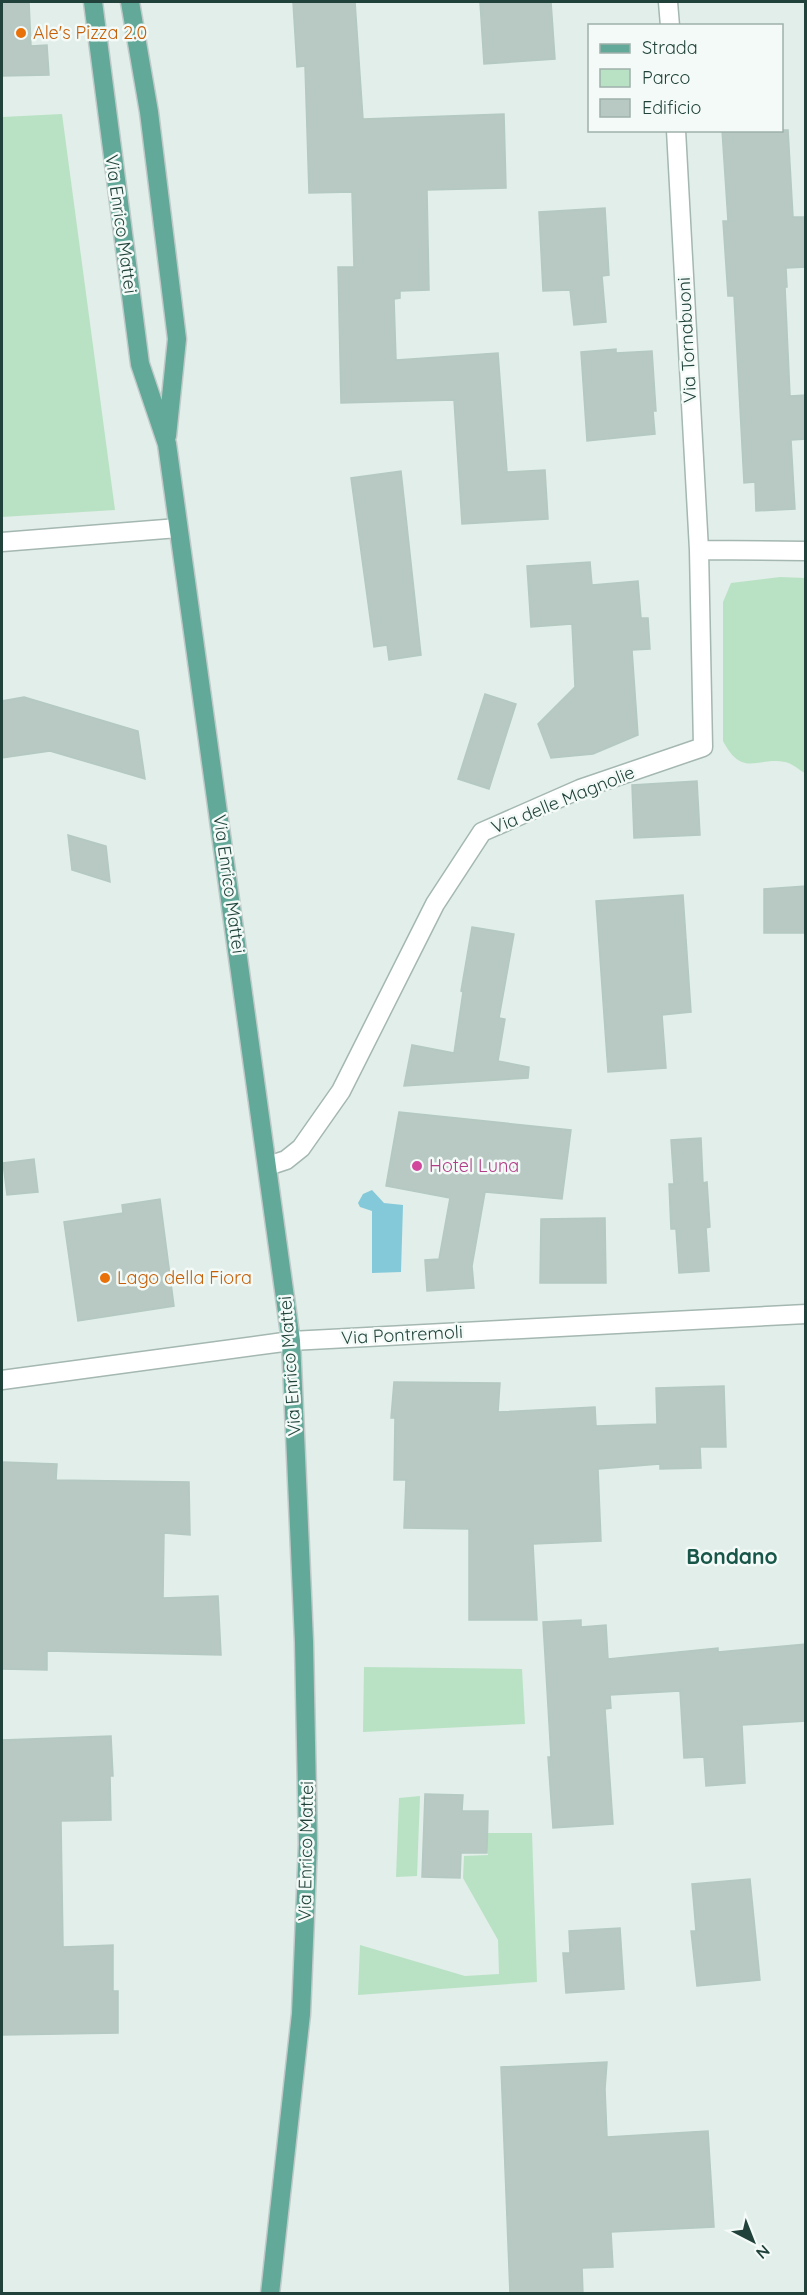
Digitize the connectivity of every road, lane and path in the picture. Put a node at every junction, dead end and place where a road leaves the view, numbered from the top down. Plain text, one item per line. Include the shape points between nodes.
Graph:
1 (93, 2) edge
2 (130, 2) edge
3 (669, 2) edge
4 (670, 24) edge
5 (676, 132) edge
6 (166, 444) junction
7 (178, 528) junction
8 (2, 542) edge
9 (699, 550) junction
10 (806, 551) edge
11 (268, 1166) junction
12 (806, 1314) edge
13 (291, 1341) junction
14 (2, 1380) edge
15 (270, 2294) edge

1 - 6 main road, Via Enrico Mattei via 140,364
2 - 6 main road, Via Enrico Mattei via 149,112 177,339
3 - 4 street
5 - 9 street, Via Tornabuoni
6 - 7 main road, Via Enrico Mattei
7 - 8 street
7 - 11 main road, Via Enrico Mattei
9 - 10 street
9 - 11 street, Via delle Magnolie via 703,747 580,789 482,832 435,904 341,1091 301,1148 286,1160
11 - 13 main road, Via Enrico Mattei
12 - 13 street, Via Pontremoli
13 - 14 street, Via Pontremoli
13 - 15 main road, Via Enrico Mattei via 308,1844 301,2014

